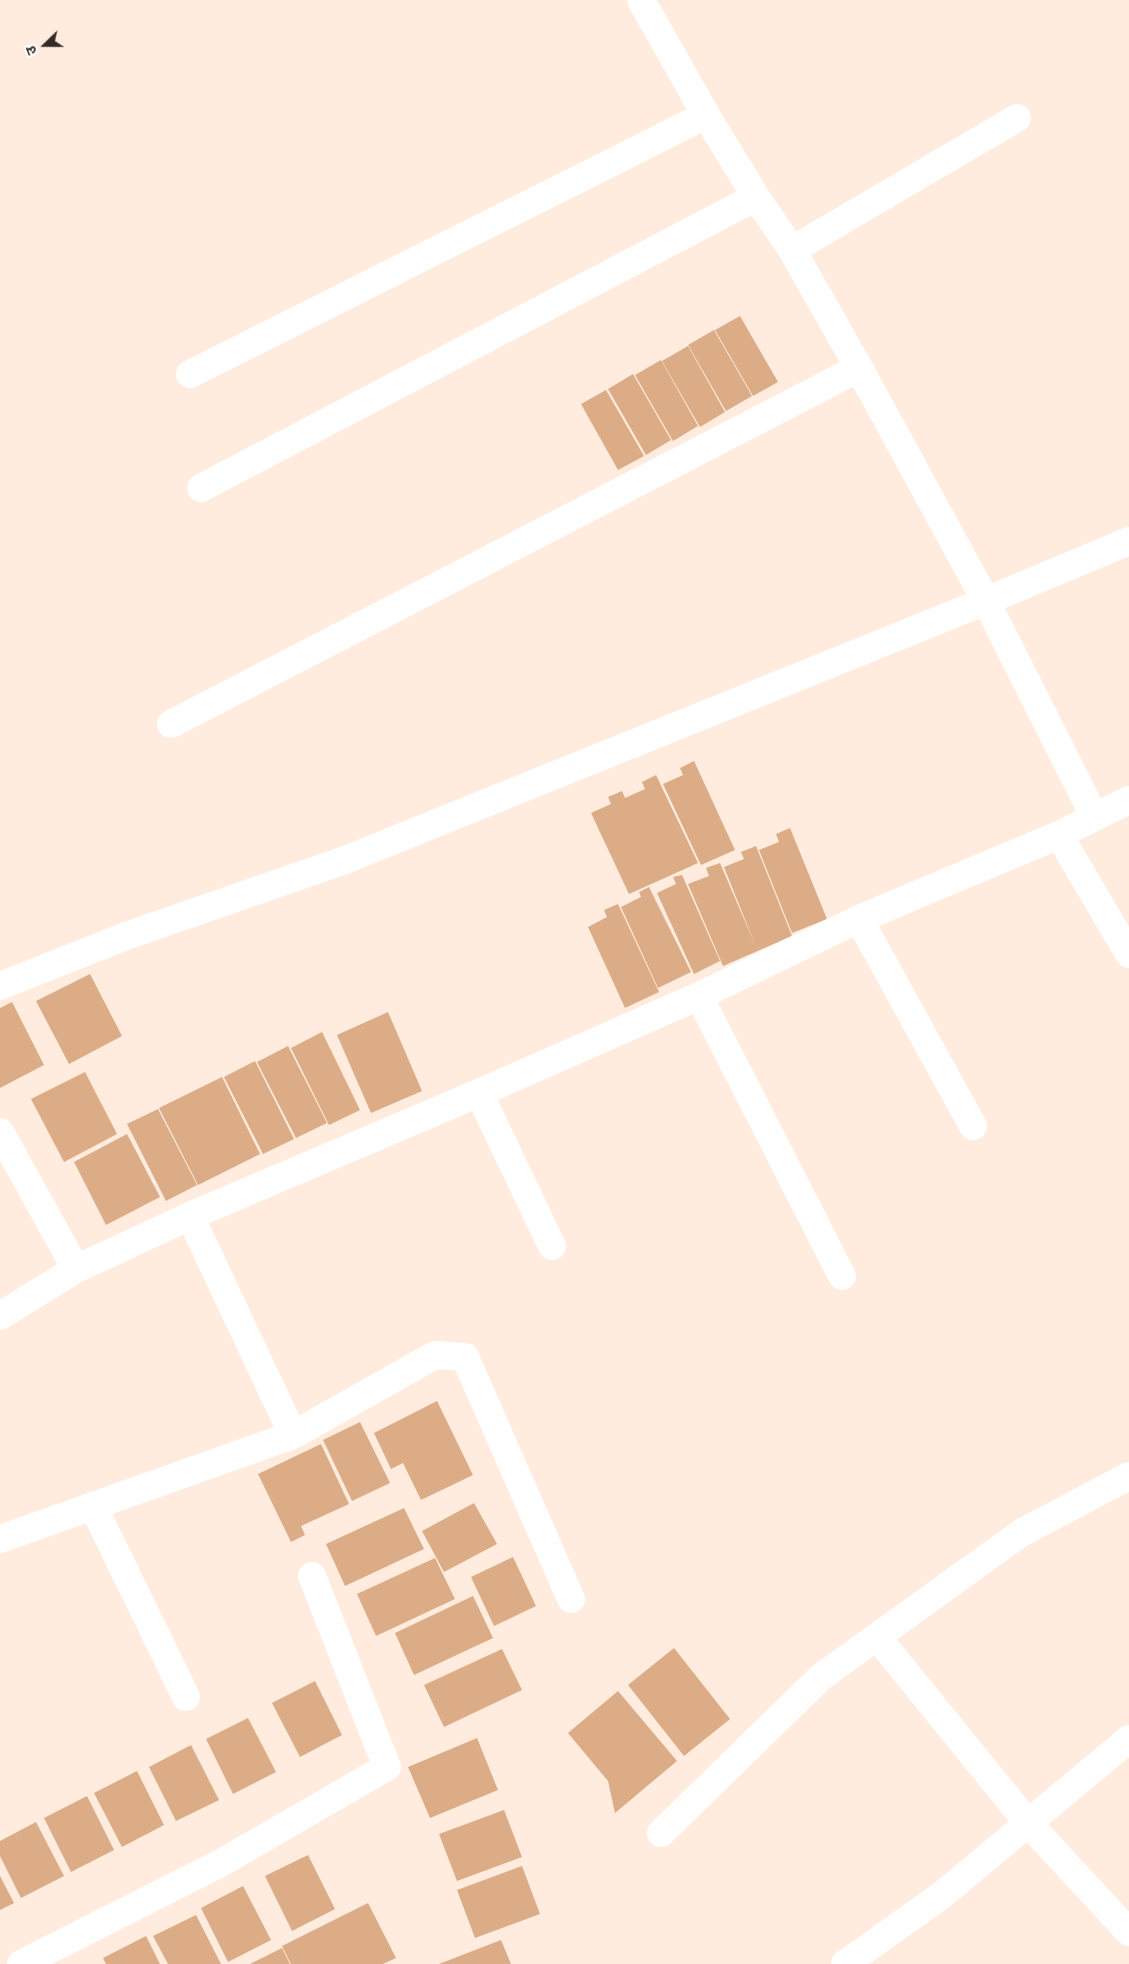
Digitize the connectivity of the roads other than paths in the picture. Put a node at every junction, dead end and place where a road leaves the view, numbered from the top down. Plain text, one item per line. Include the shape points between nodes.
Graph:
1 (642, 0) edge
2 (706, 115) junction
3 (1017, 118) dead end
4 (756, 197) junction
5 (792, 250) junction
6 (859, 368) junction
7 (190, 374) dead end
8 (201, 488) dead end
9 (1129, 541) edge
10 (986, 601) junction
11 (172, 724) dead end
12 (1129, 800) edge
13 (1094, 816) junction
14 (1059, 835) junction
15 (859, 919) junction
16 (1129, 954) edge
17 (0, 986) edge
18 (698, 996) junction
19 (479, 1093) junction
20 (973, 1126) dead end
21 (0, 1132) edge
22 (190, 1216) junction
23 (552, 1246) dead end
24 (76, 1269) junction
25 (842, 1276) dead end
26 (0, 1316) edge
27 (293, 1435) junction
28 (1129, 1476) edge
29 (93, 1506) junction
30 (0, 1539) edge
31 (312, 1576) dead end
32 (572, 1599) dead end
33 (877, 1637) junction
34 (186, 1697) dead end
35 (1129, 1739) edge
36 (1028, 1823) junction
37 (661, 1833) dead end
38 (1129, 1932) edge
39 (21, 1964) edge
40 (845, 1964) edge

1 - 2 street
2 - 4 street
2 - 7 street
3 - 5 street
4 - 5 street
4 - 8 street
5 - 6 street
6 - 10 street
6 - 11 street
9 - 10 street
10 - 13 street
10 - 17 street via 345,860 126,936
12 - 13 street
13 - 14 street
14 - 15 street
14 - 16 street
15 - 18 street
15 - 20 street
18 - 19 street
18 - 25 street
19 - 22 street
19 - 23 street
21 - 24 street
22 - 24 street
22 - 27 street
24 - 26 street
27 - 29 street
27 - 32 street via 435,1355 465,1357
28 - 33 street via 1021,1533
29 - 30 street
29 - 34 street
31 - 39 street via 387,1767 219,1864
33 - 36 street
33 - 37 street via 821,1677
35 - 36 street
36 - 38 street
36 - 40 street via 942,1895

